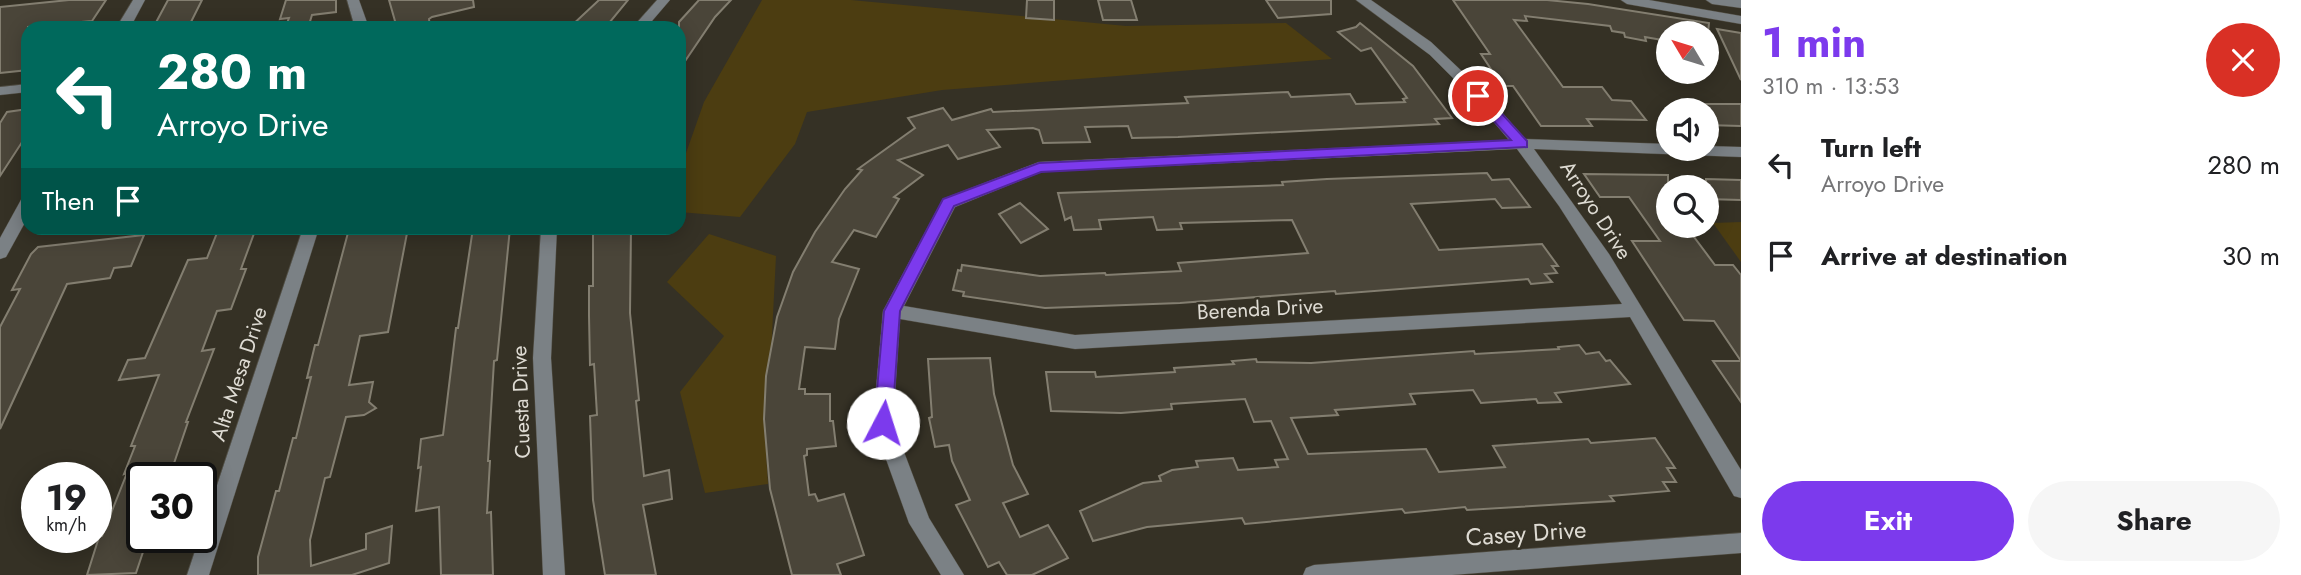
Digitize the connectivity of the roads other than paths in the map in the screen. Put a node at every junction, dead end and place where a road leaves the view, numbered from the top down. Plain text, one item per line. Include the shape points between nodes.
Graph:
1 (139, 0) edge
2 (353, 0) edge
3 (664, 0) edge
4 (1362, 0) edge
5 (1627, 0) edge
6 (1712, 0) edge
7 (1741, 4) edge
8 (1741, 20) edge
9 (127, 21) edge
10 (360, 21) edge
11 (645, 21) edge
12 (21, 89) edge
13 (0, 91) edge
14 (1522, 144) junction
15 (1741, 152) edge
16 (21, 221) edge
17 (0, 224) edge
18 (21, 224) edge
19 (309, 235) edge
20 (548, 235) edge
21 (0, 253) edge
22 (1633, 310) junction
23 (892, 311) junction
24 (1741, 489) edge
25 (1741, 542) edge
26 (1451, 570) edge
27 (198, 575) edge
28 (554, 575) edge
29 (953, 575) edge
30 (1314, 575) edge

1 - 9 street
2 - 10 street
3 - 11 street
4 - 14 street, Arroyo Drive via 1435,53
5 - 8 street
6 - 7 street
12 - 13 street
14 - 15 street
14 - 22 street, Arroyo Drive via 1565,202
14 - 23 street via 1039,167 949,203
16 - 17 street
18 - 21 street
19 - 27 street, Alta Mesa Drive
20 - 28 street, Cuesta Drive via 540,378
22 - 23 street, Berenda Drive via 1075,342
22 - 24 street, Arroyo Drive
23 - 29 street via 883,423 920,523
25 - 26 street, Casey Drive
26 - 30 street, Casey Drive

